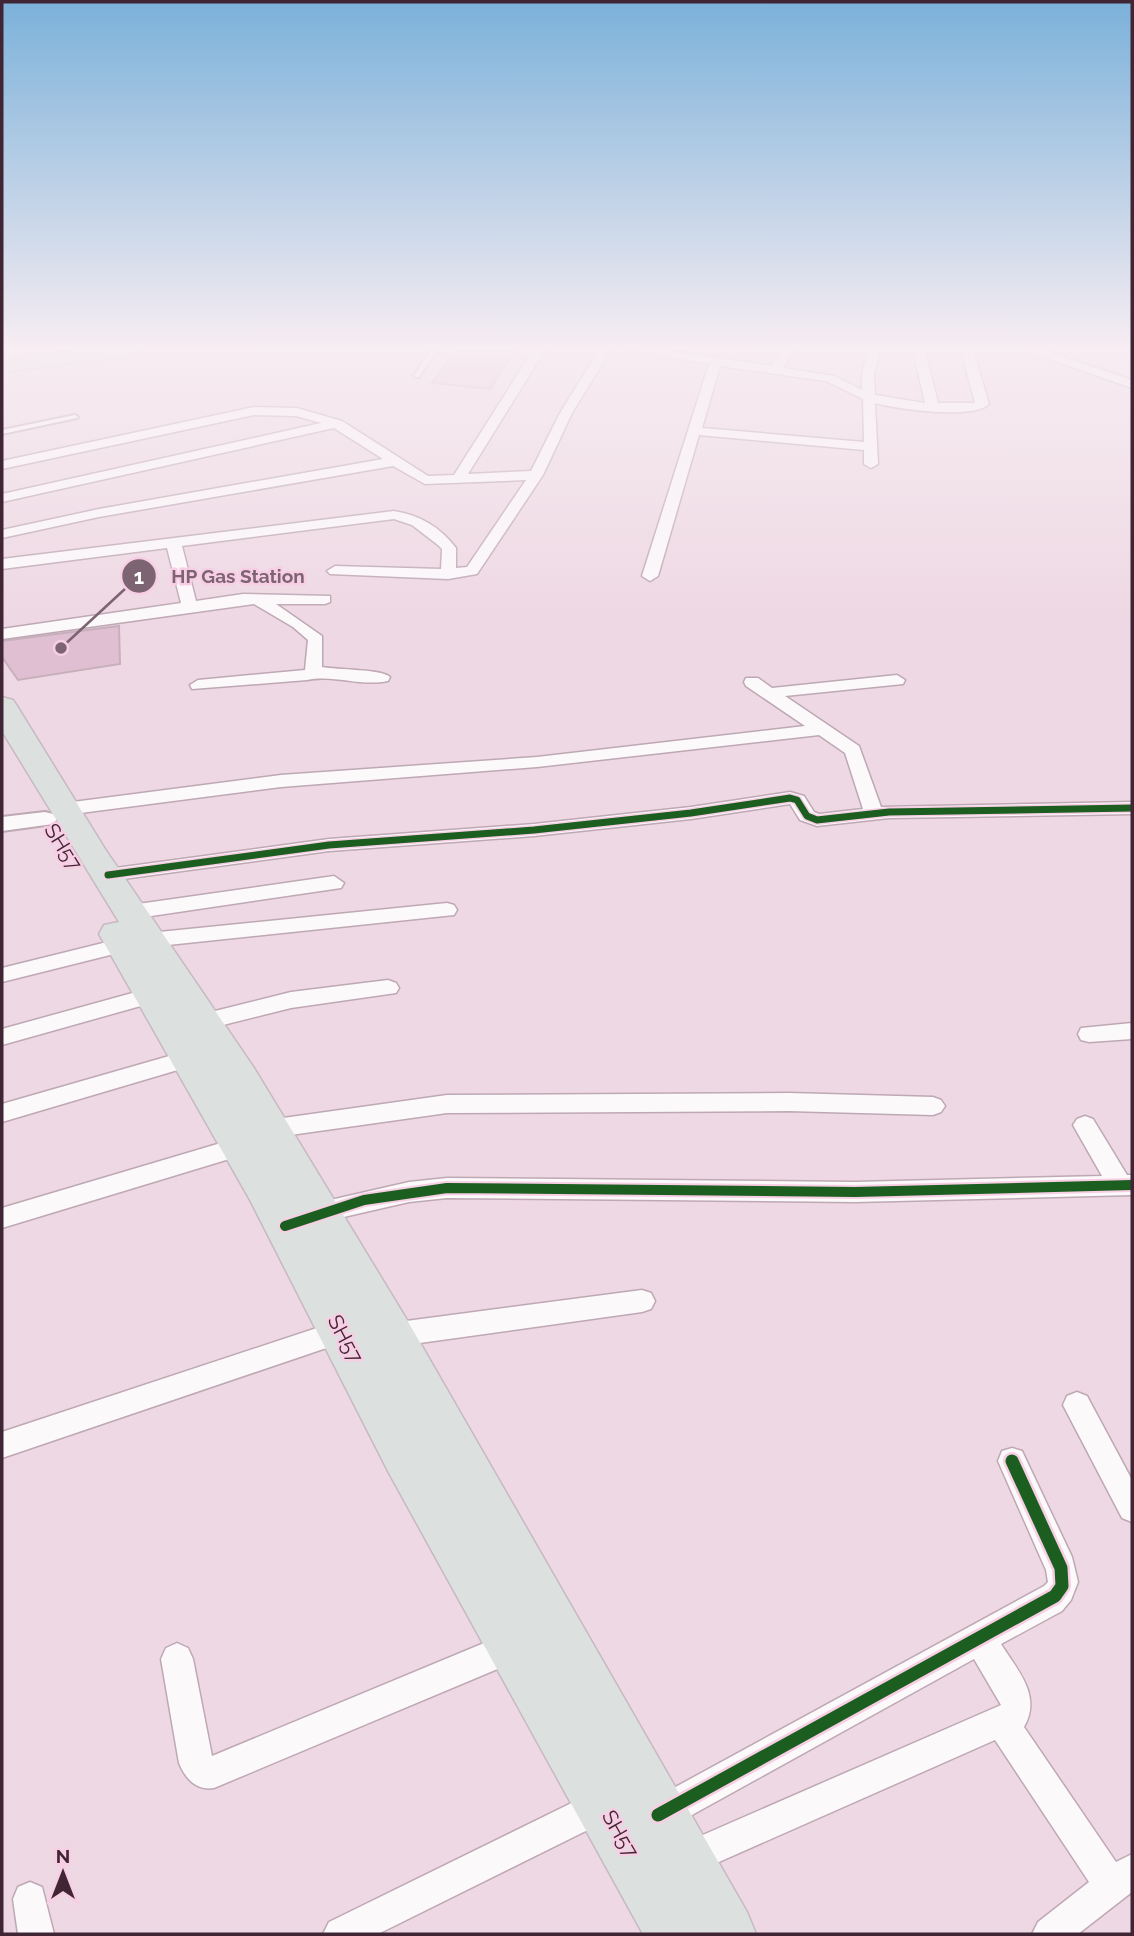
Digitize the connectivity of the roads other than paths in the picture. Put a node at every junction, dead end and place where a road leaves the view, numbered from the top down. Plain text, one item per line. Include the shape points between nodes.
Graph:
1 (117, 440) edge
2 (263, 440) edge
3 (363, 440) edge
4 (482, 440) edge
5 (553, 440) edge
6 (691, 440) edge
7 (797, 440) edge
8 (870, 440) edge
9 (870, 447) junction
10 (396, 461) junction
11 (871, 464) dead end
12 (2, 465) edge
13 (536, 475) junction
14 (458, 479) junction
15 (2, 498) edge
16 (2, 534) edge
17 (173, 541) junction
18 (2, 564) edge
19 (335, 571) dead end
20 (448, 574) junction
21 (650, 576) dead end
22 (255, 598) junction
23 (325, 599) dead end
24 (190, 607) junction
25 (2, 634) edge
26 (314, 670) junction
27 (382, 677) dead end
28 (897, 680) dead end
29 (752, 681) dead end
30 (198, 685) dead end
31 (768, 692) junction
32 (2, 706) edge
33 (823, 729) junction
34 (2, 749) edge
35 (1132, 808) edge
36 (874, 814) junction
37 (37, 817) edge
38 (334, 883) dead end
39 (447, 910) dead end
40 (128, 918) junction
41 (2, 975) edge
42 (388, 988) dead end
43 (154, 995) junction
44 (1132, 1031) edge
45 (1089, 1034) dead end
46 (2, 1037) edge
47 (197, 1040) junction
48 (933, 1106) dead end
49 (2, 1113) edge
50 (1085, 1125) dead end
51 (255, 1137) junction
52 (1126, 1185) edge
53 (2, 1219) edge
54 (301, 1219) junction
55 (642, 1301) dead end
56 (341, 1332) junction
57 (391, 1335) junction
58 (1077, 1405) dead end
59 (2, 1445) edge
60 (1012, 1461) dead end
61 (1132, 1508) edge
62 (980, 1639) junction
63 (513, 1647) junction
64 (177, 1659) dead end
65 (1001, 1721) junction
66 (603, 1805) junction
67 (658, 1815) junction
68 (683, 1861) junction
69 (1122, 1879) edge
70 (30, 1899) dead end
71 (36, 1934) edge
72 (341, 1934) edge
73 (677, 1934) edge
74 (725, 1934) edge
75 (1049, 1934) edge

1 - 12 street
2 - 15 street
3 - 10 street
4 - 14 street
5 - 13 street
6 - 21 street
7 - 9 street
8 - 9 street
9 - 11 street
10 - 14 street via 421,479
10 - 16 street
13 - 14 street
13 - 20 street via 472,571
17 - 18 street
17 - 20 street via 405,516 417,520 449,548
17 - 24 street
19 - 20 street
22 - 23 street
22 - 24 street
22 - 26 street via 316,639
24 - 25 street
26 - 27 street
26 - 30 street via 307,675
28 - 31 street
29 - 31 street
31 - 33 street
32 - 37 highway
33 - 36 street via 853,750
33 - 37 street via 537,762 281,781
34 - 37 highway, SH57
35 - 36 street
36 - 40 street via 812,819 797,800 785,799 534,830 329,845
37 - 40 highway, SH57
37 - 40 highway
38 - 40 street
39 - 40 street
40 - 41 street
40 - 43 highway, SH57
40 - 47 highway
42 - 47 street via 291,1000
43 - 46 street
43 - 47 highway, SH57
44 - 45 street
47 - 49 street
47 - 51 highway, SH57
48 - 51 street via 447,1104
50 - 52 street
51 - 53 street
51 - 54 highway, SH57
52 - 54 street via 855,1192 447,1188 409,1192
54 - 56 highway, SH57
54 - 57 highway
55 - 57 street
56 - 59 street
56 - 63 highway, SH57
57 - 67 highway
58 - 61 street
60 - 62 street via 1064,1580 1051,1600
62 - 65 street via 1016,1698 1013,1716
62 - 67 street
63 - 64 street via 206,1773 195,1763
63 - 66 highway, SH57
65 - 68 street
65 - 69 street
66 - 72 street
66 - 73 highway, SH57
67 - 68 highway
68 - 74 highway
69 - 75 street
70 - 71 street

